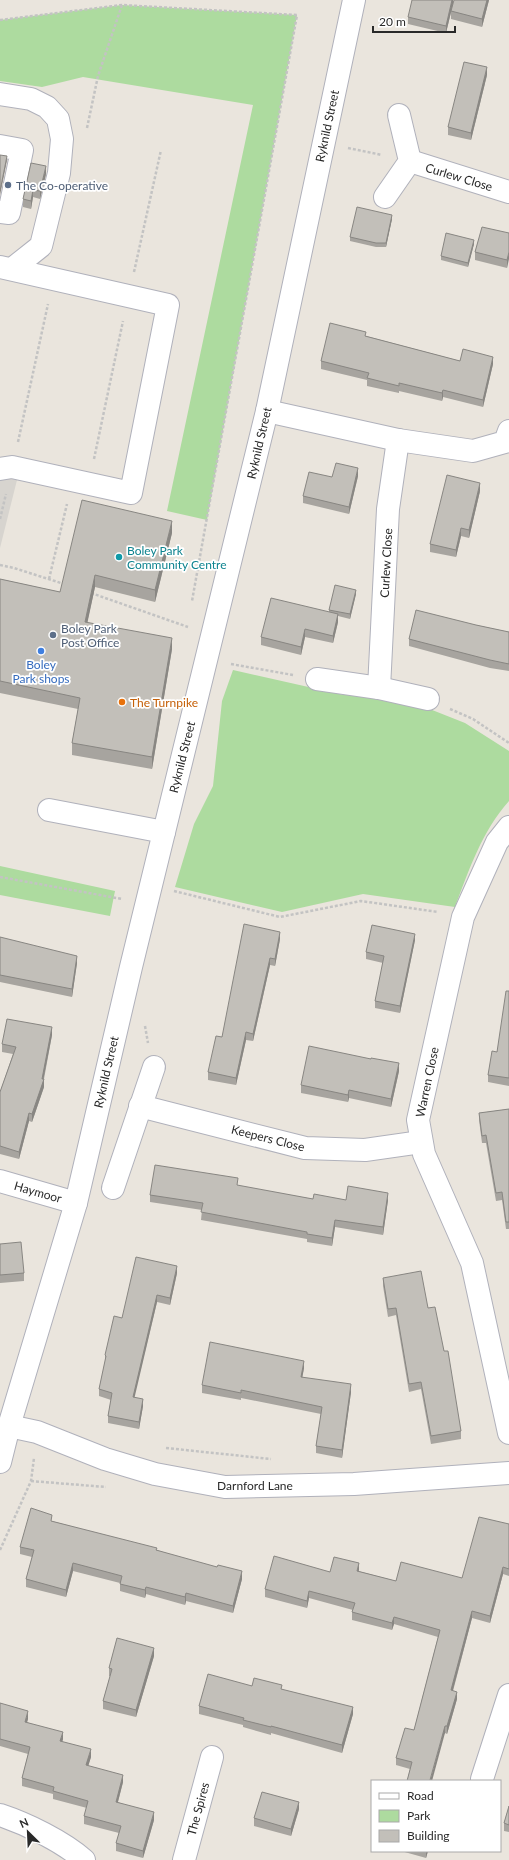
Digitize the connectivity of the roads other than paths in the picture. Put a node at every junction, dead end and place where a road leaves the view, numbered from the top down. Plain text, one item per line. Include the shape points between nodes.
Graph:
1 (349, 1) edge
2 (0, 94) edge
3 (400, 116) dead end
4 (1, 149) edge
5 (410, 161) junction
6 (509, 192) edge
7 (385, 197) dead end
8 (0, 212) edge
9 (6, 268) edge
10 (266, 411) junction
11 (509, 430) edge
12 (398, 440) junction
13 (0, 468) edge
14 (316, 679) road end
15 (379, 688) junction
16 (428, 699) road end
17 (49, 810) dead end
18 (509, 827) edge
19 (164, 832) junction
20 (154, 1067) dead end
21 (140, 1106) junction
22 (421, 1142) junction
23 (0, 1181) edge
24 (113, 1188) dead end
25 (76, 1203) junction
26 (9, 1426) junction
27 (509, 1433) edge
28 (0, 1462) edge
29 (509, 1473) edge
30 (509, 1695) edge
31 (504, 1727) edge
32 (212, 1757) dead end
33 (482, 1779) dead end
34 (0, 1816) edge
35 (84, 1860) edge
36 (184, 1860) edge

1 - 10 street, Ryknild Street via 324,142
2 - 9 street via 31,99 47,107 58,119 62,139 59,173 41,246
3 - 5 street, Curlew Close
4 - 8 street via 22,150 9,213
5 - 6 street, Curlew Close
5 - 7 street, Curlew Close
9 - 13 street via 168,305 131,493 12,467
10 - 12 street
10 - 19 street, Ryknild Street
11 - 12 street via 505,442 473,452
12 - 15 street, Curlew Close via 388,509
14 - 15 street
15 - 16 street
17 - 19 street
18 - 22 street, Warren Close via 497,842 463,917 418,1120
19 - 25 street, Ryknild Street
20 - 21 street
21 - 22 street, Keepers Close via 305,1148 365,1150
21 - 24 street
22 - 27 street, Warren Close via 472,1263
23 - 25 street, Haymoor
25 - 26 street, Ryknild Street
26 - 28 street, Ryknild Street
26 - 29 street, Darnford Lane via 37,1432 105,1459 156,1474 224,1487 354,1484
30 - 31 street
31 - 33 street
32 - 36 street, The Spires
34 - 35 street via 14,1820 71,1849

